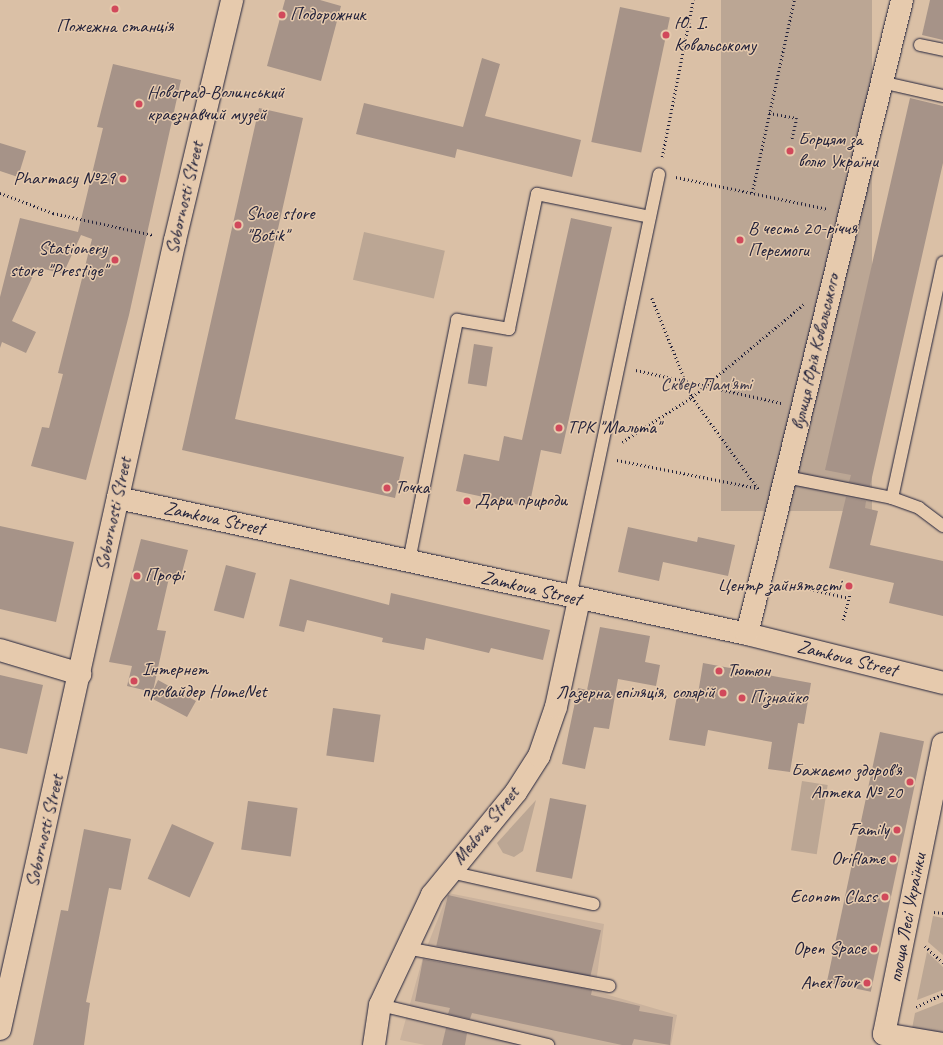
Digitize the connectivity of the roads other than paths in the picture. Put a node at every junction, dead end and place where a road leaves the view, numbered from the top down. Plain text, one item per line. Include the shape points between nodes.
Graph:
1 (232, 0) edge
2 (902, 0) edge
3 (920, 45) dead end
4 (943, 50) edge
5 (881, 82) junction
6 (943, 96) edge
7 (659, 174) road end
8 (650, 217) junction
9 (943, 262) edge
10 (786, 477) junction
11 (118, 498) junction
12 (892, 498) junction
13 (943, 526) edge
14 (409, 561) junction
15 (574, 598) junction
16 (747, 634) junction
17 (0, 650) edge
18 (80, 674) junction
19 (943, 682) edge
20 (943, 744) edge
21 (450, 872) junction
22 (593, 904) dead end
23 (406, 948) junction
24 (609, 986) dead end
25 (380, 1005) junction
26 (0, 1029) edge
27 (521, 1042) edge
28 (934, 1044) edge
29 (374, 1045) edge
30 (548, 1045) edge

1 - 11 street, Sobornosti Street via 175,240
2 - 5 street, вулиця Юрія Ковальського
3 - 4 lane
5 - 6 lane
5 - 10 street, вулиця Юрія Ковальського
7 - 8 lane
8 - 14 lane via 537,194 509,329 456,320
8 - 15 lane via 599,456
9 - 12 lane
10 - 12 lane
10 - 16 street, вулиця Юрія Ковальського
11 - 14 street, Zamkova Street
11 - 18 street, Sobornosti Street
12 - 13 lane via 919,508
14 - 15 street, Zamkova Street
15 - 16 street, Zamkova Street
15 - 21 street, Medova Street via 556,707 539,756 516,792
16 - 19 street, Zamkova Street
17 - 18 street
18 - 26 street, Sobornosti Street
20 - 28 street, площа Лесі Українки via 884,1034
21 - 22 lane
21 - 23 street, Medova Street via 432,895
23 - 24 lane
23 - 25 street, Medova Street
25 - 27 lane
25 - 29 street, Medova Street
27 - 30 lane

